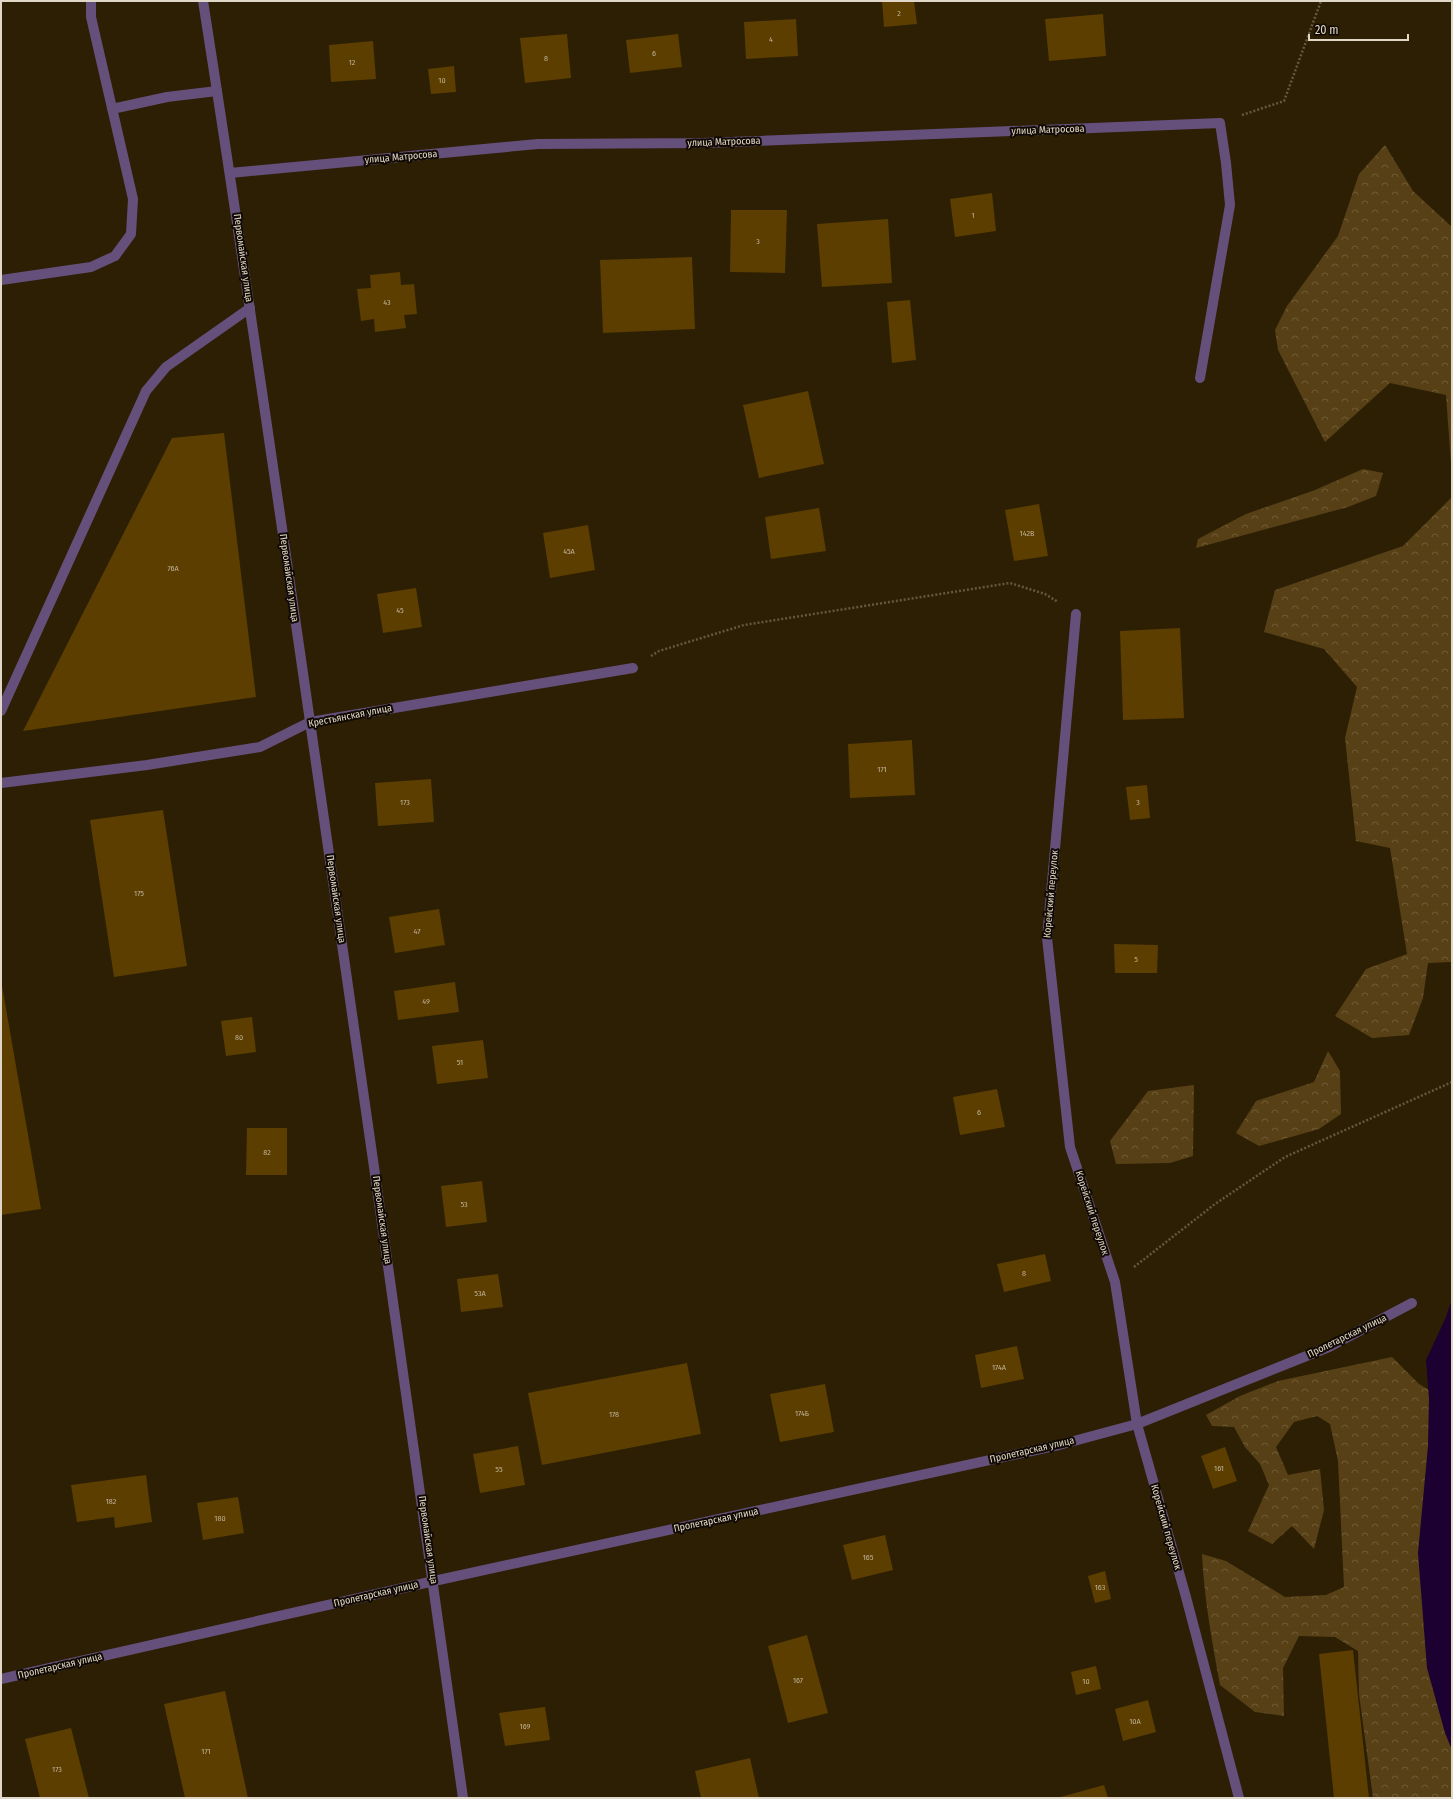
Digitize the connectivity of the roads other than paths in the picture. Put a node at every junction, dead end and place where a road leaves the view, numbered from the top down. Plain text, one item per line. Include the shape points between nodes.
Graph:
1 (91, 1) edge
2 (203, 1) edge
3 (217, 91) junction
4 (112, 109) junction
5 (230, 173) junction
6 (1, 280) edge
7 (250, 308) junction
8 (1200, 378) dead end
9 (1076, 614) road end
10 (633, 668) road end
11 (1, 710) edge
12 (310, 722) junction
13 (1, 783) edge
14 (1412, 1303) dead end
15 (1137, 1424) junction
16 (434, 1581) junction
17 (1, 1679) edge
18 (463, 1798) edge
19 (1238, 1798) edge

1 - 4 street via 91,17
2 - 3 street, Первомайская улица
3 - 4 street via 167,97
3 - 5 street, Первомайская улица
4 - 6 street via 133,199 131,234 116,256 91,267
5 - 7 street, Первомайская улица
5 - 8 street, улица Матросова via 538,144 703,143 1220,123 1230,205
7 - 11 street via 166,367 146,391
7 - 12 street, Первомайская улица
9 - 15 street, Корейский переулок via 1047,938 1070,1147 1115,1282
10 - 12 street, Крестьянская улица
12 - 13 street, Крестьянская улица via 260,747 147,765
12 - 16 street, Первомайская улица
14 - 15 street, Пролетарская улица via 1329,1347
15 - 16 street, Пролетарская улица via 1059,1445
15 - 19 street, Корейский переулок via 1186,1596
16 - 17 street, Пролетарская улица
16 - 18 street, Первомайская улица

